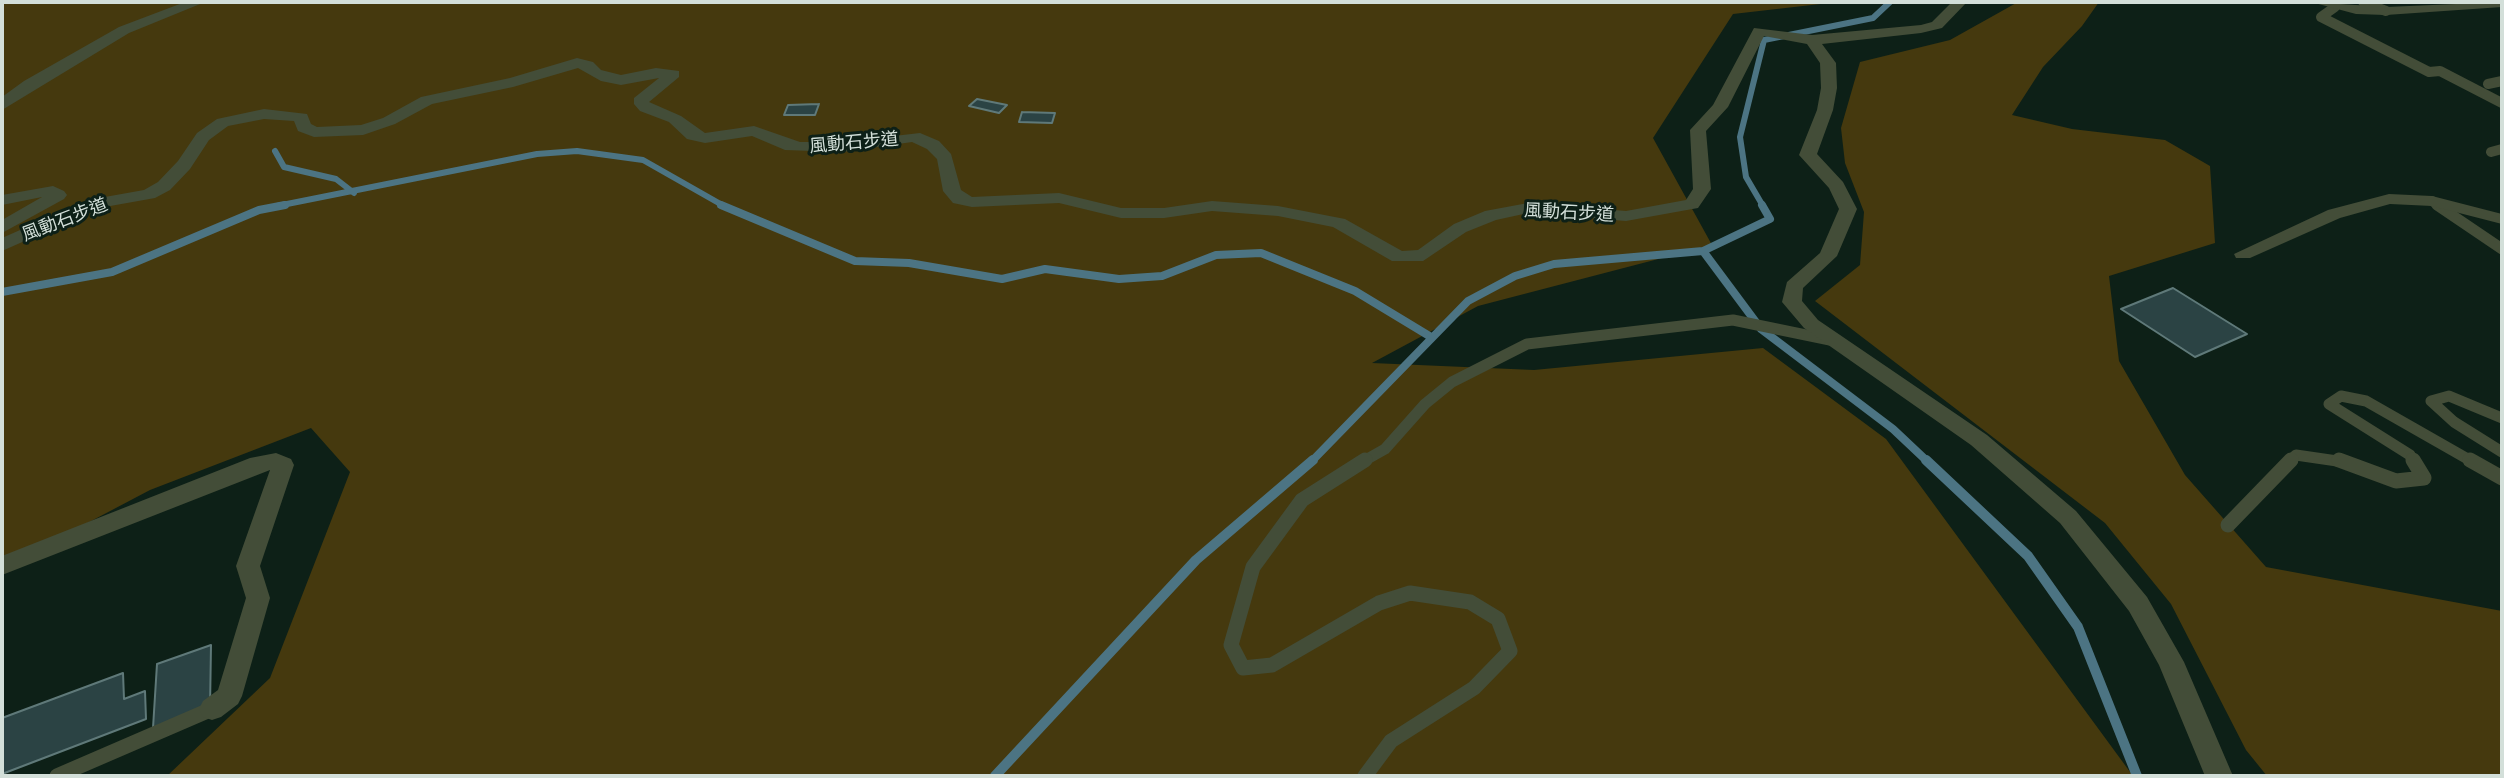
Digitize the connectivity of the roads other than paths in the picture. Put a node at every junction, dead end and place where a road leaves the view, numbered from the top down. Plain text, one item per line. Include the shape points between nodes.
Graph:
1 (198, 2) edge
2 (1961, 2) edge
3 (2318, 2) edge
4 (2363, 2) edge
5 (2473, 3) edge
6 (2502, 3) edge
7 (2335, 7) junction
8 (2386, 11) junction
9 (1812, 40) junction
10 (2502, 81) edge
11 (2488, 84) dead end
12 (2502, 103) edge
13 (2, 105) edge
14 (2502, 149) edge
15 (2491, 152) dead end
16 (2, 200) edge
17 (2432, 201) junction
18 (2502, 219) edge
19 (2, 228) edge
20 (2, 245) edge
21 (2502, 249) edge
22 (2243, 254) dead end
23 (1835, 341) junction
24 (2502, 418) edge
25 (2502, 452) edge
26 (2502, 478) edge
27 (2228, 525) dead end
28 (2, 566) edge
29 (212, 709) joint
30 (57, 776) edge
31 (1365, 776) edge
32 (2219, 776) edge

1 - 13 street via 124,30
2 - 9 street via 1937,25
3 - 7 street
4 - 8 lane
5 - 6 street
5 - 8 street
7 - 8 street
7 - 12 lane via 2321,17
9 - 20 street, 風動石步道 via 1759,31 1720,107 1698,130 1702,190 1692,204 1626,216 1528,208 1491,215 1460,228 1423,254 1399,257 1339,223 1278,211 1212,206 1121,213 1059,198 959,199 952,191 945,159 933,145 914,137 842,147 785,145 754,131 705,138 640,101 673,74 621,80 578,63 428,100 363,130 314,132 304,127 301,117 264,114 223,122 203,137 164,186 149,194 94,204
9 - 23 street via 1828,63 1829,88 1808,155 1837,186 1848,209 1829,256 1794,286 1792,302 1811,324
10 - 11 lane
14 - 15 lane
16 - 19 street, 風動石步道 via 39,192 58,195
17 - 18 street
17 - 21 lane
17 - 22 street via 2389,199 2334,214
23 - 31 lane via 1738,321 1527,344 1452,382 1425,404 1385,449 1302,500 1253,567 1231,645 1243,668 1272,665 1379,603 1410,593 1470,601 1498,618 1510,651 1474,688 1391,741
23 - 32 street via 1979,440 2068,517 2138,604 2171,662
24 - 25 lane via 2449,396 2431,401 2454,422
26 - 27 lane via 2366,401 2341,396 2329,404 2410,455 2424,478 2396,481 2339,460 2297,455
28 - 29 street via 258,464 276,461 283,465 248,566 258,598 237,671 229,696
29 - 30 lane

